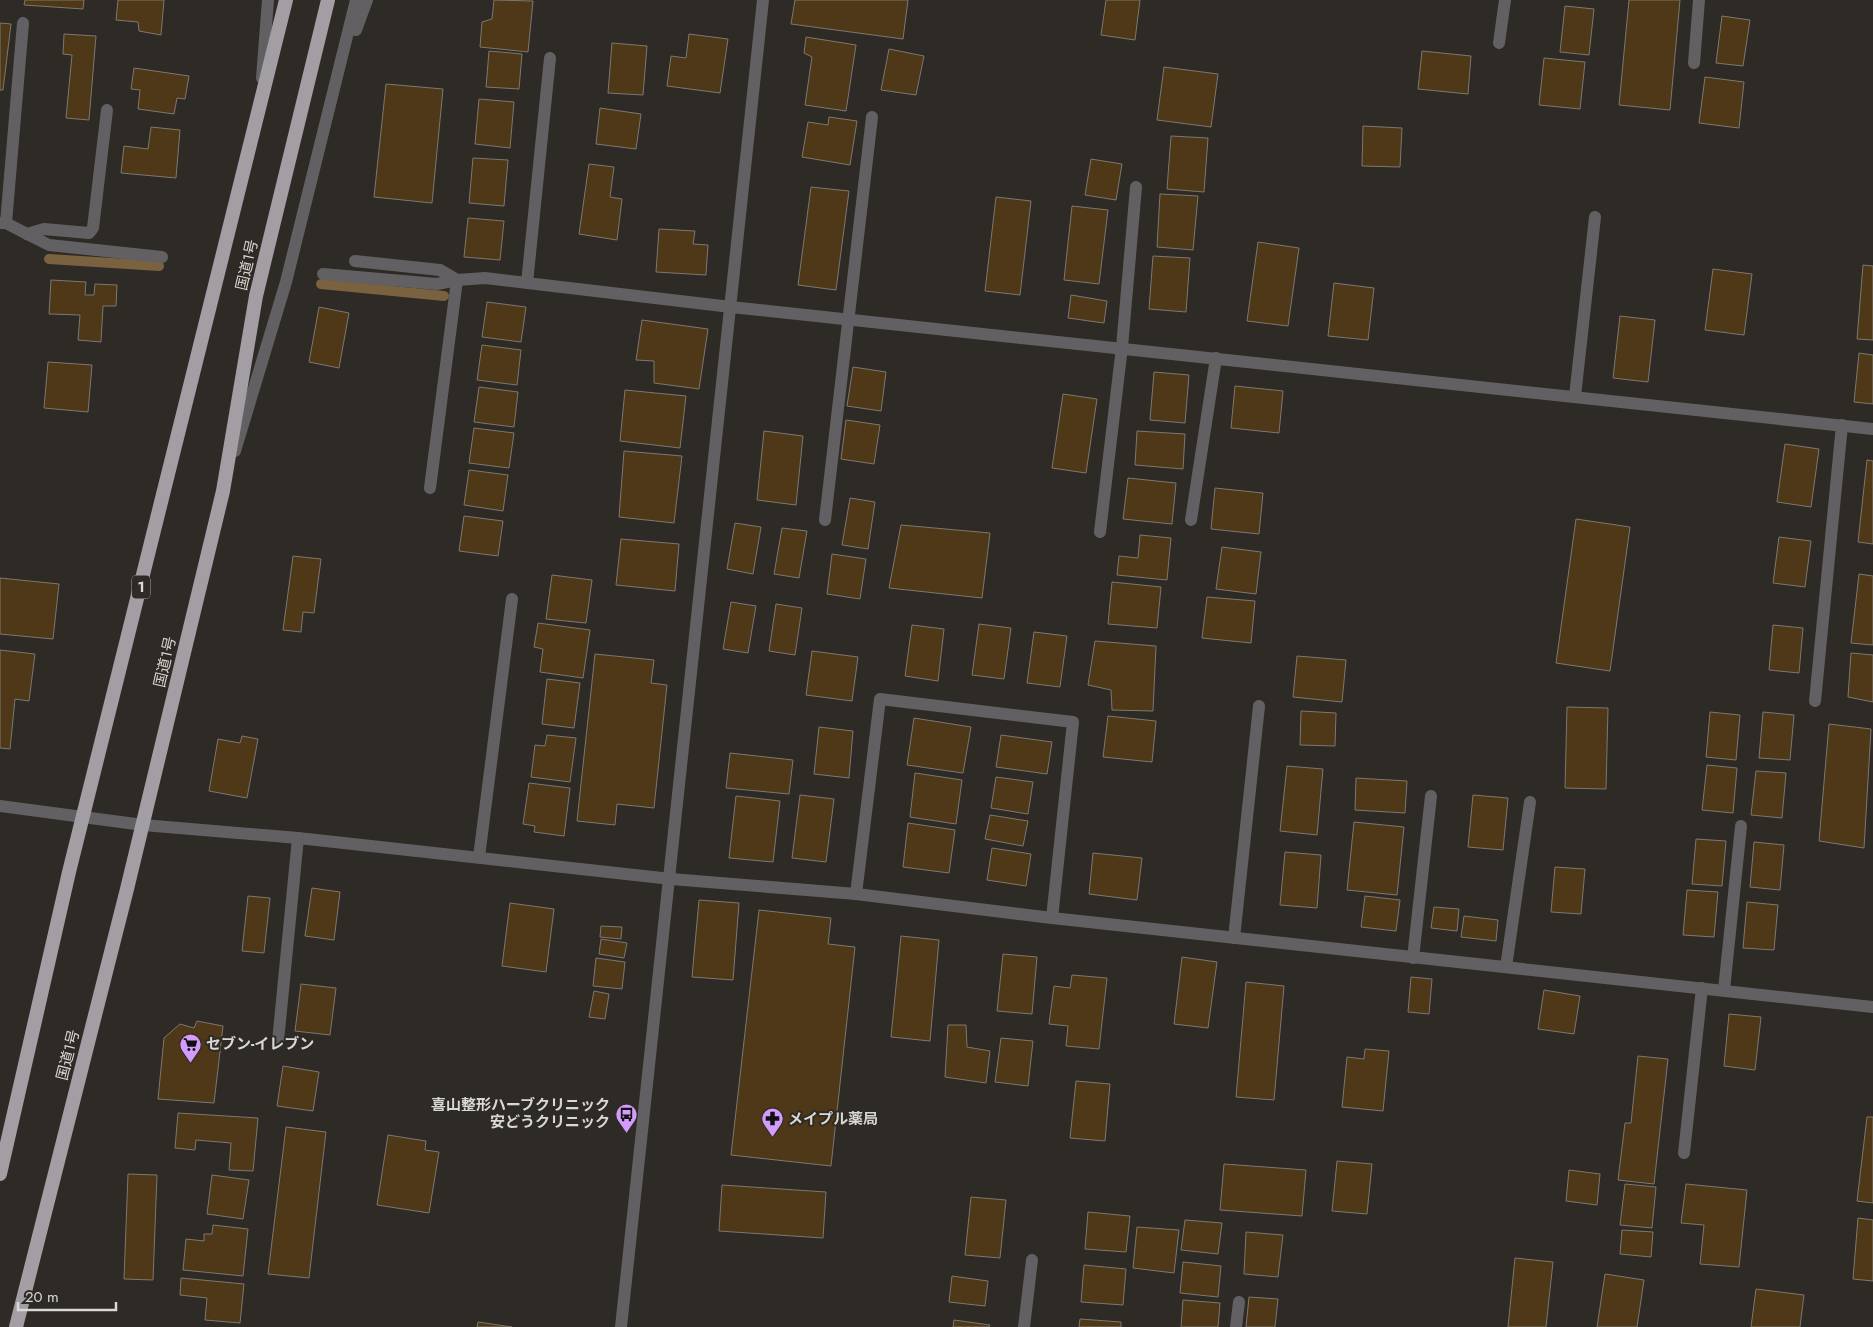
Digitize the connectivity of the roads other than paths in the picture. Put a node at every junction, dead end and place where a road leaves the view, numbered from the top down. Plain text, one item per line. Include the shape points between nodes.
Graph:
1 (268, 0) edge
2 (286, 0) edge
3 (328, 0) edge
4 (356, 0) edge
5 (367, 0) edge
6 (763, 0) edge
7 (1505, 0) edge
8 (1699, 0) edge
9 (23, 23) dead end
10 (1499, 43) dead end
11 (550, 58) dead end
12 (1694, 63) dead end
13 (334, 91) junction
14 (107, 110) dead end
15 (260, 110) junction
16 (872, 117) dead end
17 (1136, 187) dead end
18 (1595, 217) dead end
19 (3, 223) edge
20 (27, 234) junction
21 (162, 257) dead end
22 (354, 261) dead end
23 (323, 274) dead end
24 (457, 280) junction
25 (527, 282) junction
26 (731, 307) junction
27 (848, 319) junction
28 (1122, 347) junction
29 (1216, 358) junction
30 (1574, 396) junction
31 (1842, 425) junction
32 (1873, 429) edge
33 (430, 488) dead end
34 (223, 491) junction
35 (825, 520) dead end
36 (1191, 520) dead end
37 (1100, 532) dead end
38 (512, 599) dead end
39 (1814, 701) dead end
40 (1259, 706) dead end
41 (1431, 796) dead end
42 (1530, 802) dead end
43 (0, 806) edge
44 (83, 816) junction
45 (143, 825) junction
46 (1741, 826) dead end
47 (298, 838) junction
48 (479, 856) junction
49 (671, 879) junction
50 (856, 894) junction
51 (1052, 918) junction
52 (1234, 938) junction
53 (1413, 958) junction
54 (1506, 967) junction
55 (1702, 988) junction
56 (1724, 990) junction
57 (1873, 1007) edge
58 (278, 1041) dead end
59 (1684, 1153) dead end
60 (0, 1174) edge
61 (1032, 1260) dead end
62 (1239, 1302) dead end
63 (16, 1327) edge
64 (622, 1327) edge
65 (1024, 1327) edge
66 (1236, 1327) edge

1 - 15 street
2 - 15 highway, 国道1号 / 1
3 - 34 highway, 国道1号 via 256,296
4 - 13 street
5 - 13 street
6 - 26 street
7 - 10 street
8 - 12 street
9 - 19 street
11 - 25 street
13 - 34 street via 286,282
14 - 20 street via 93,228 89,233 44,229
15 - 44 highway, 国道1号 / 1
16 - 27 street
17 - 28 street
18 - 30 street
19 - 20 street
20 - 21 street via 49,245
22 - 24 street via 440,270
23 - 24 street via 437,284
24 - 25 street via 485,278
24 - 33 street
25 - 26 street
26 - 27 street
26 - 49 street
27 - 28 street
27 - 35 street
28 - 29 street
28 - 37 street
29 - 30 street
29 - 36 street
30 - 31 street
31 - 32 street
31 - 39 street
34 - 45 highway, 国道1号
38 - 48 street
40 - 52 street
41 - 53 street
42 - 54 street
43 - 44 street
44 - 45 street
44 - 60 highway, 国道1号 / 1
45 - 47 street
45 - 63 highway, 国道1号
46 - 56 street
47 - 48 street
47 - 58 street
48 - 49 street
49 - 50 street
49 - 64 street
50 - 51 street
50 - 51 street via 880,699 1073,722
51 - 52 street
52 - 53 street
53 - 54 street
54 - 55 street
55 - 56 street
55 - 59 street
56 - 57 street
61 - 65 street
62 - 66 street

